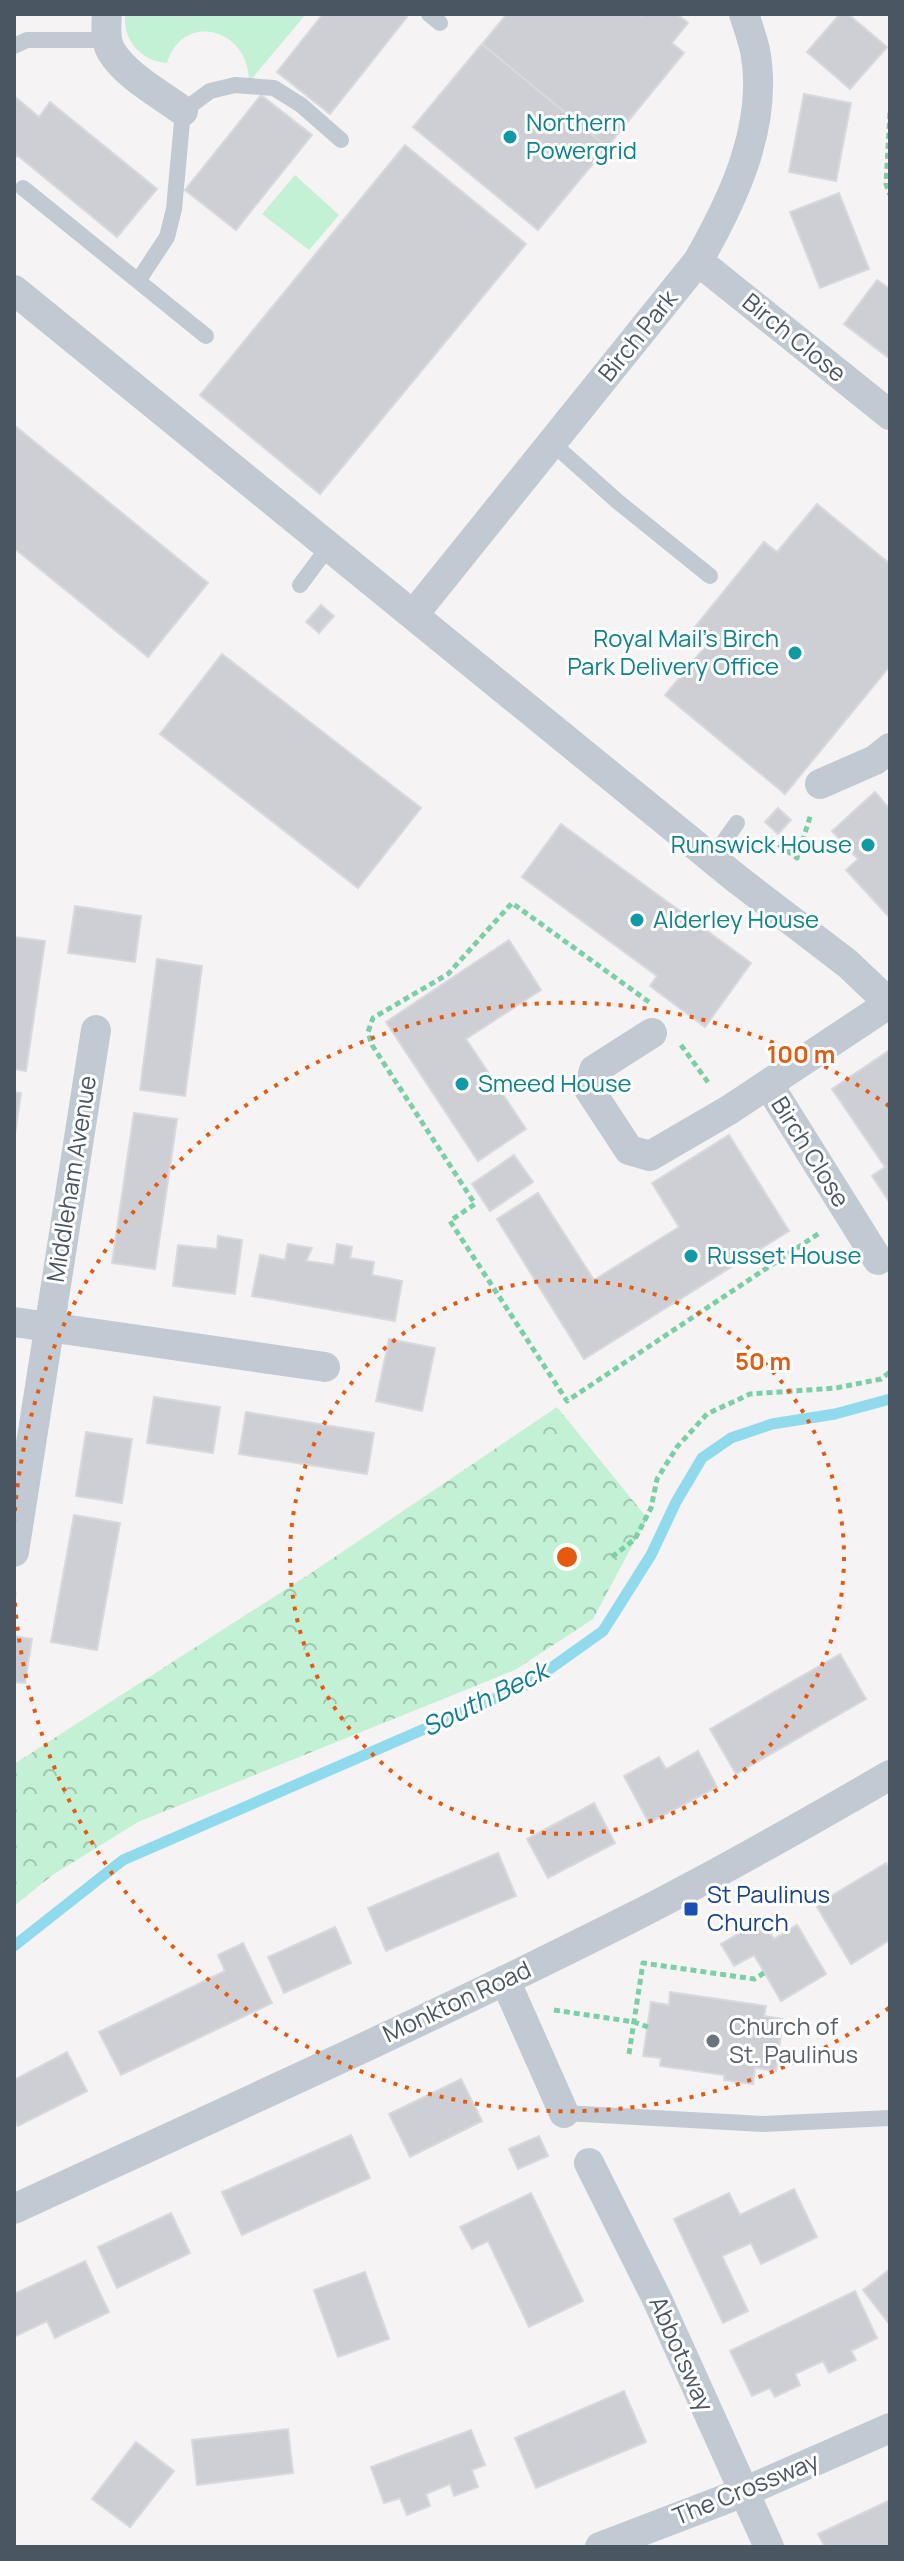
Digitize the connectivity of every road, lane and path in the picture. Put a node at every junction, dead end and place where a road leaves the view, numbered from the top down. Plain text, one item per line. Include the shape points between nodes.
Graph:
1 (744, 14) edge
2 (108, 27) edge
3 (14, 46) edge
4 (183, 111) junction
5 (890, 113) edge
6 (341, 140) dead end
7 (23, 188) dead end
8 (890, 195) edge
9 (698, 261) junction
10 (138, 281) junction
11 (14, 290) edge
12 (206, 336) dead end
13 (890, 415) edge
14 (551, 442) junction
15 (329, 546) junction
16 (710, 576) dead end
17 (300, 585) dead end
18 (414, 614) junction
19 (890, 748) edge
20 (820, 784) joint
21 (737, 823) dead end
22 (712, 858) junction
23 (737, 879) junction
24 (890, 1003) edge
25 (660, 1026) junction
26 (96, 1030) dead end
27 (768, 1084) junction
28 (729, 1110) junction
29 (849, 1214) junction
30 (878, 1260) dead end
31 (14, 1322) edge
32 (49, 1327) junction
33 (325, 1367) dead end
34 (890, 1372) edge
35 (14, 1552) edge
36 (612, 1557) dead end
37 (890, 1775) edge
38 (764, 1973) dead end
39 (510, 1992) junction
40 (634, 2022) junction
41 (648, 2027) dead end
42 (629, 2054) dead end
43 (564, 2113) joint
44 (890, 2118) edge
45 (589, 2163) dead end
46 (14, 2209) edge
47 (890, 2428) edge
48 (744, 2492) junction
49 (600, 2547) edge
50 (769, 2547) edge

1 - 9 street, Birch Park via 755,52 756,104 746,160 728,208
2 - 3 lane
2 - 4 street via 110,50
4 - 6 lane via 210,91 235,85 274,88
4 - 10 lane via 167,237
5 - 8 path
7 - 10 lane
9 - 13 street, Birch Close
9 - 14 street, Birch Park
10 - 12 lane
11 - 15 street
14 - 16 lane
14 - 18 street, Birch Park
15 - 17 lane
15 - 18 street
18 - 22 street
19 - 20 street
20 - 23 path via 797,858 770,838
21 - 22 lane
22 - 23 street
23 - 24 street, Birch Close
24 - 27 street, Birch Close
25 - 28 path
25 - 28 street, Birch Close via 594,1070 589,1089 629,1150 650,1156
25 - 29 path via 646,999 512,903 448,974 373,1018 368,1032 475,1204 450,1221 567,1401
26 - 32 street, Middleham Avenue
27 - 28 street, Birch Close
27 - 29 street, Birch Close
29 - 30 street, Birch Close
31 - 32 street
32 - 33 street
32 - 35 street, Middleham Avenue
34 - 36 path via 881,1379 836,1388 750,1394 707,1414 657,1479 651,1508 635,1539
37 - 39 street, Monkton Road via 631,1918
38 - 40 path via 754,1979 643,1963
39 - 40 path
39 - 43 street
39 - 46 street, Monkton Road
40 - 41 path
40 - 42 path
43 - 44 lane via 763,2124
45 - 48 street, Abbotsway
47 - 48 street, The Crossway
48 - 49 street, The Crossway
48 - 50 street, Abbotsway

